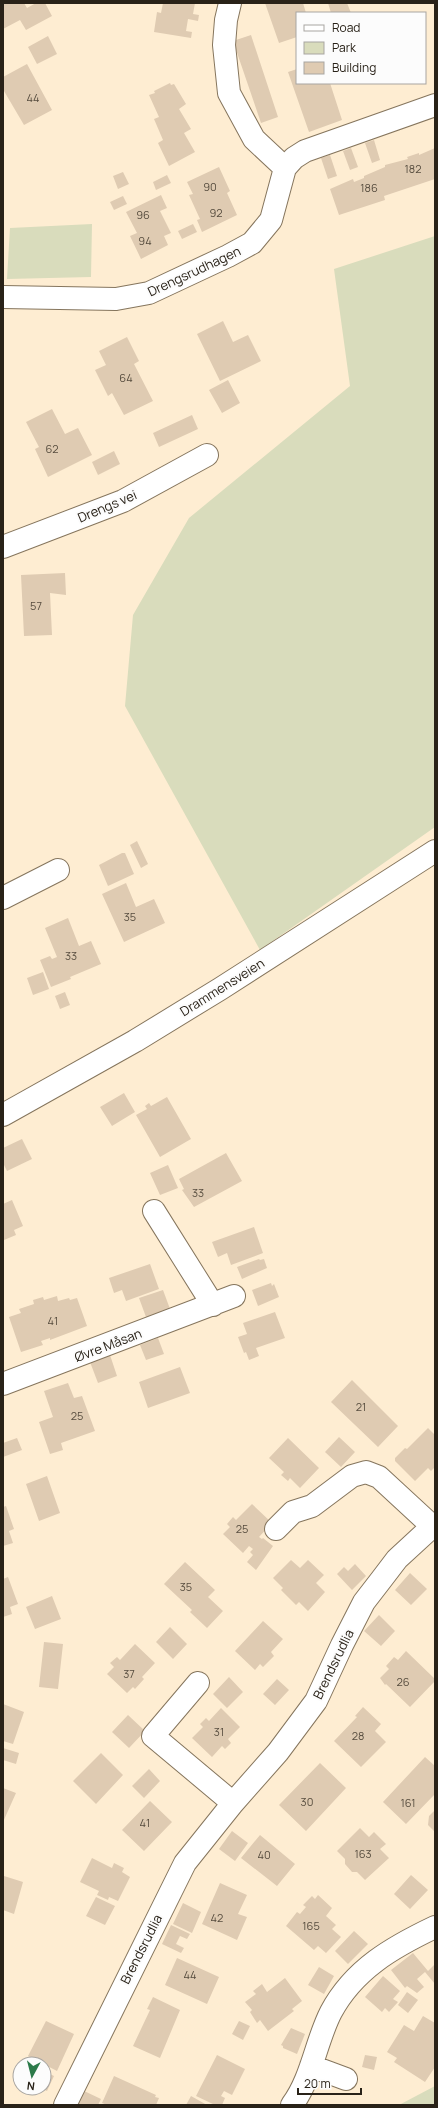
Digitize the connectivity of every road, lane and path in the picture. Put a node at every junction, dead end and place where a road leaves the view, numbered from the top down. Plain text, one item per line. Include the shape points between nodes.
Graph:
1 (230, 3) edge
2 (435, 105) edge
3 (285, 168) junction
4 (3, 298) edge
5 (207, 455) dead end
6 (3, 548) edge
7 (435, 851) edge
8 (58, 870) dead end
9 (3, 898) edge
10 (3, 1115) edge
11 (154, 1211) dead end
12 (234, 1296) dead end
13 (212, 1305) junction
14 (3, 1384) edge
15 (433, 1525) edge
16 (276, 1529) dead end
17 (198, 1683) dead end
18 (233, 1803) junction
19 (435, 1927) edge
20 (311, 2066) junction
21 (346, 2079) dead end
22 (65, 2105) edge
23 (292, 2105) edge

1 - 3 street via 224,45 229,93 254,139
2 - 3 street via 305,150
3 - 4 street, Drengsrudhagen via 271,220 252,243 149,293 116,299
5 - 6 street, Drengs vei via 123,501
7 - 10 street, Drammensveien via 135,1041
8 - 9 street
11 - 13 street
12 - 13 street, Øvre Måsan
13 - 14 street, Øvre Måsan
15 - 16 street, Brendsrudlia via 379,1477 366,1472 352,1476 318,1502 293,1512
15 - 18 street, Brendsrudlia via 397,1558 364,1602 316,1701 278,1752
17 - 18 street via 153,1736
18 - 22 street, Brendsrudlia via 185,1863
19 - 20 street via 398,1944 359,1974 331,2012
20 - 21 street
20 - 23 street

